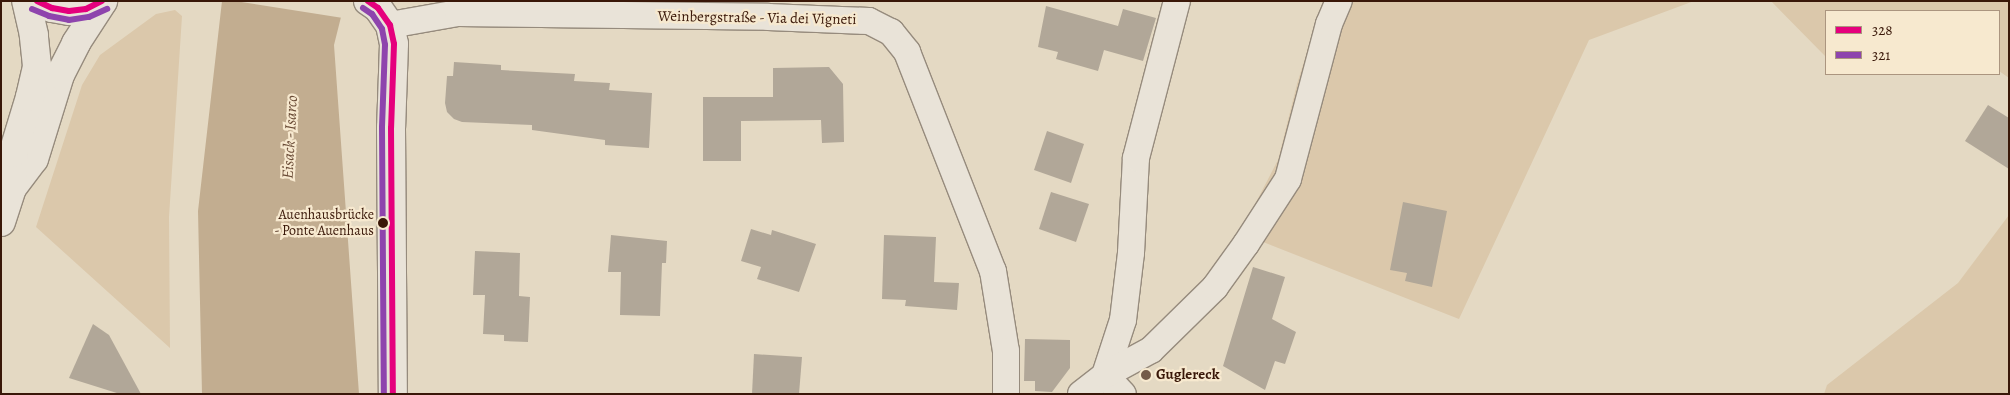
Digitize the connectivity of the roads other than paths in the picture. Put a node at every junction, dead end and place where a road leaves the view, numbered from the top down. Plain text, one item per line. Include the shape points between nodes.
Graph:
1 (26, 1) edge
2 (36, 1) edge
3 (368, 1) edge
4 (1177, 1) edge
5 (1339, 1) edge
6 (102, 2) edge
7 (519, 8) edge
8 (767, 9) edge
9 (390, 25) junction
10 (12, 188) junction
11 (1, 222) edge
12 (1105, 375) junction
13 (393, 394) edge
14 (1006, 394) edge
15 (1081, 394) edge
16 (1123, 394) edge

1 - 10 main road via 34,35 36,66 13,153
2 - 6 main road via 69,11 86,9
3 - 9 main road via 378,8
4 - 12 street via 1136,158 1131,253 1123,320
5 - 12 street via 1329,24 1288,179 1215,287 1151,350
6 - 10 main road via 60,75 34,159
7 - 8 street, Weinbergstraße - Via dei Vigneti
7 - 9 street, Weinbergstraße - Via dei Vigneti via 458,13
8 - 14 street, Weinbergstraße - Via dei Vigneti via 870,21 891,32 907,52 993,270 1006,351
9 - 13 main road via 394,44 391,128
10 - 11 main road
12 - 15 street
12 - 16 street

